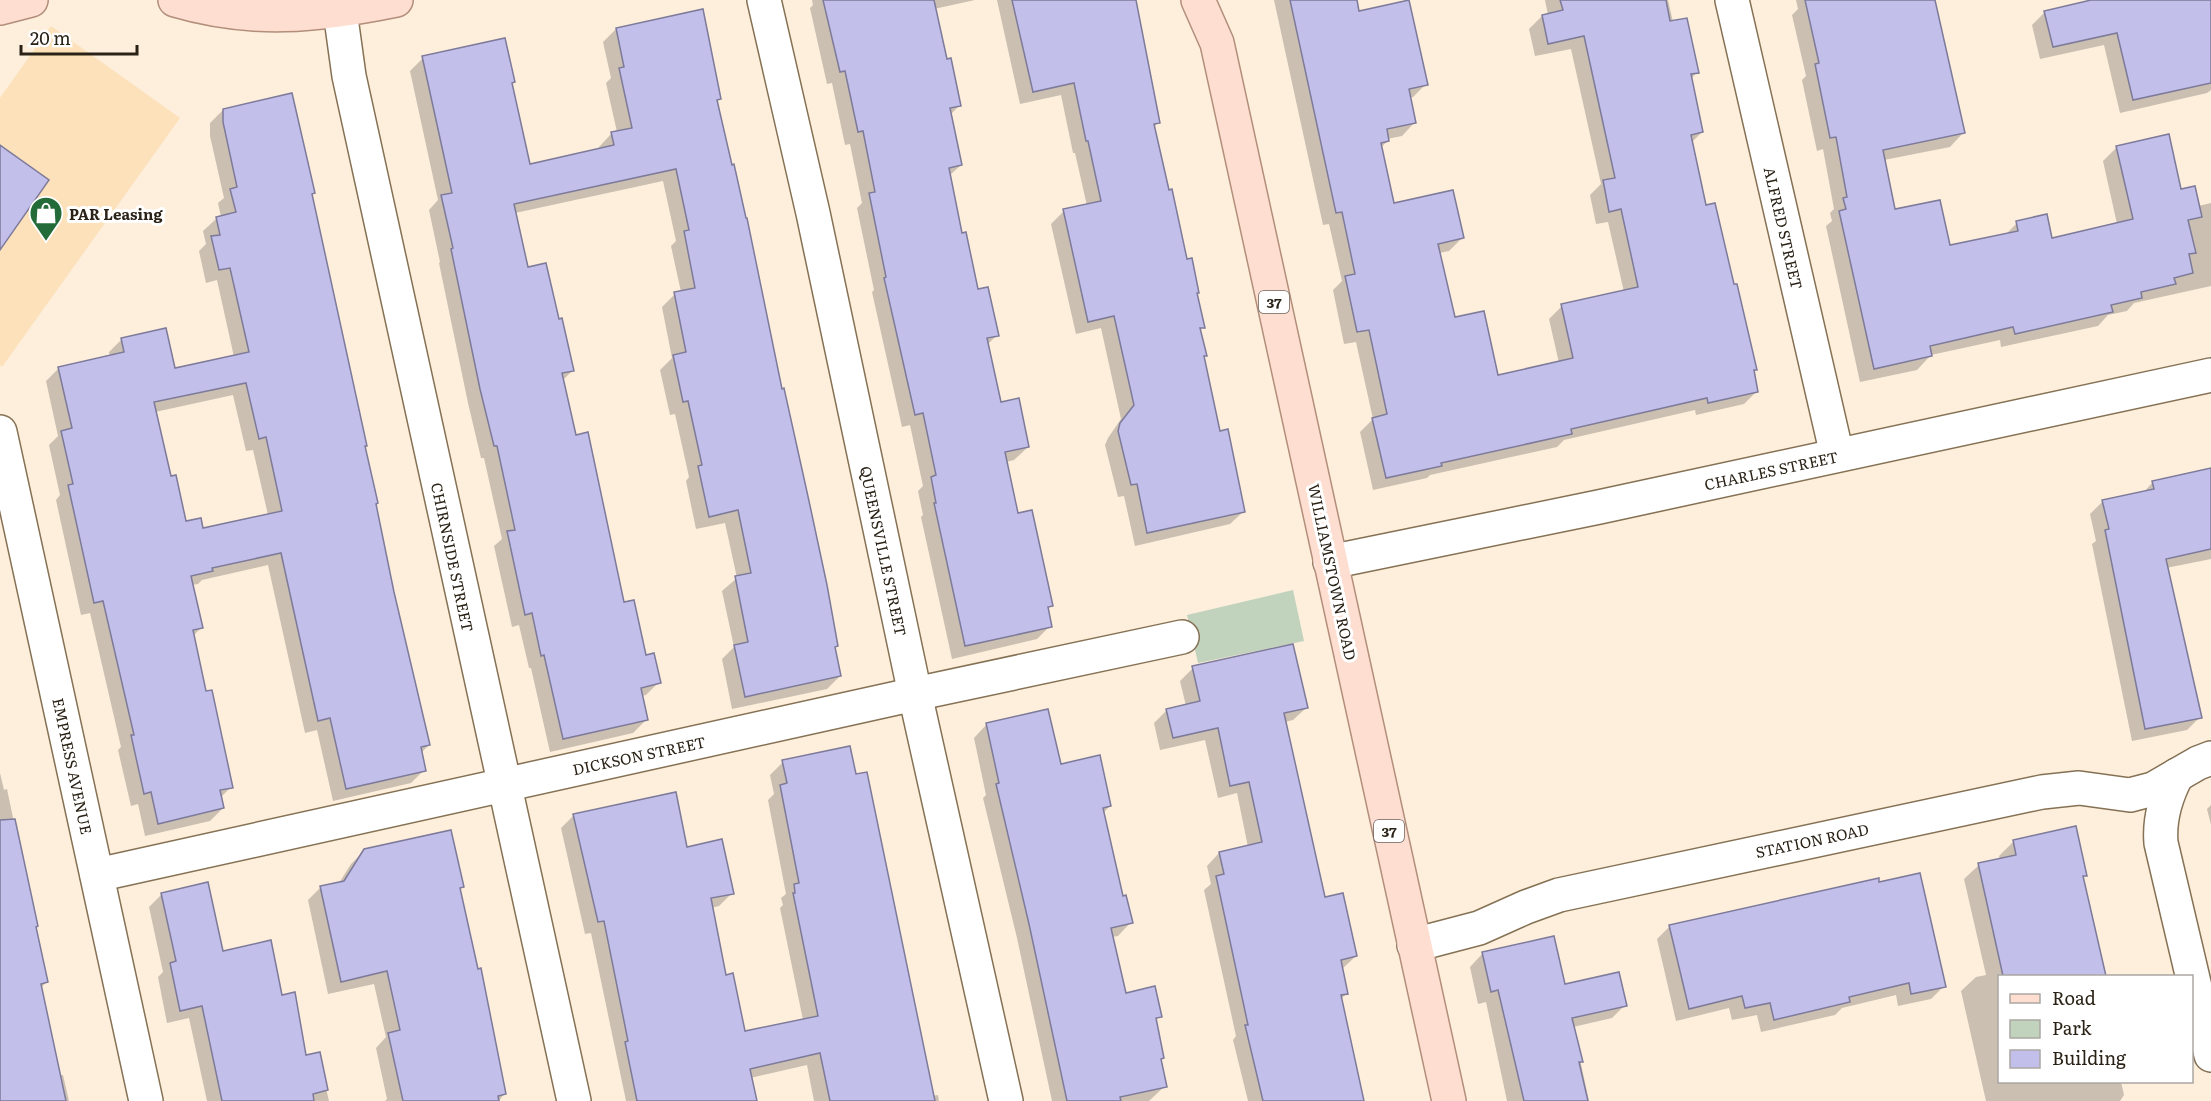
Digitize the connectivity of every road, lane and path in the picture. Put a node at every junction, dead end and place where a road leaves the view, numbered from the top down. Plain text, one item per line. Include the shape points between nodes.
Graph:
1 (31, 0) edge
2 (175, 0) edge
3 (396, 0) edge
4 (764, 0) edge
5 (1198, 0) edge
6 (1222, 0) edge
7 (1732, 0) edge
8 (0, 8) edge
9 (340, 11) junction
10 (1217, 43) junction
11 (2211, 375) edge
12 (0, 432) edge
13 (1838, 455) junction
14 (1330, 561) junction
15 (1182, 637) dead end
16 (915, 694) junction
17 (2211, 758) edge
18 (2177, 775) junction
19 (503, 785) junction
20 (2114, 794) junction
21 (2165, 860) junction
22 (97, 875) junction
23 (1414, 945) junction
24 (2192, 975) edge
25 (2193, 979) edge
26 (2211, 1055) edge
27 (146, 1101) edge
28 (573, 1101) edge
29 (1006, 1101) edge
30 (1449, 1101) edge

1 - 8 main road
2 - 9 main road via 262,15
3 - 9 main road
4 - 16 street, QUEENSVILLE STREET
5 - 10 main road, WILLIAMSTOWN ROAD / 37
6 - 10 main road, WILLIAMSTOWN ROAD / 37
7 - 13 street, ALFRED STREET
9 - 19 street, CHIRNSIDE STREET via 349,76
10 - 14 main road, WILLIAMSTOWN ROAD / 37
11 - 13 street, CHARLES STREET
12 - 22 street, EMPRESS AVENUE
13 - 14 street, CHARLES STREET
14 - 23 main road, WILLIAMSTOWN ROAD / 37
15 - 16 street, DICKSON STREET
16 - 19 street, DICKSON STREET
16 - 29 street, QUEENSVILLE STREET
17 - 18 street, STATION ROAD
18 - 20 street, STATION ROAD via 2145,792
18 - 21 street via 2162,824
19 - 22 street, DICKSON STREET
19 - 28 street, CHIRNSIDE STREET
20 - 21 street via 2138,814
20 - 23 street, STATION ROAD via 2079,788 2042,792 1678,869 1553,897 1479,928
21 - 24 street
22 - 27 street, EMPRESS AVENUE
23 - 30 main road, WILLIAMSTOWN ROAD / 37
25 - 26 street

